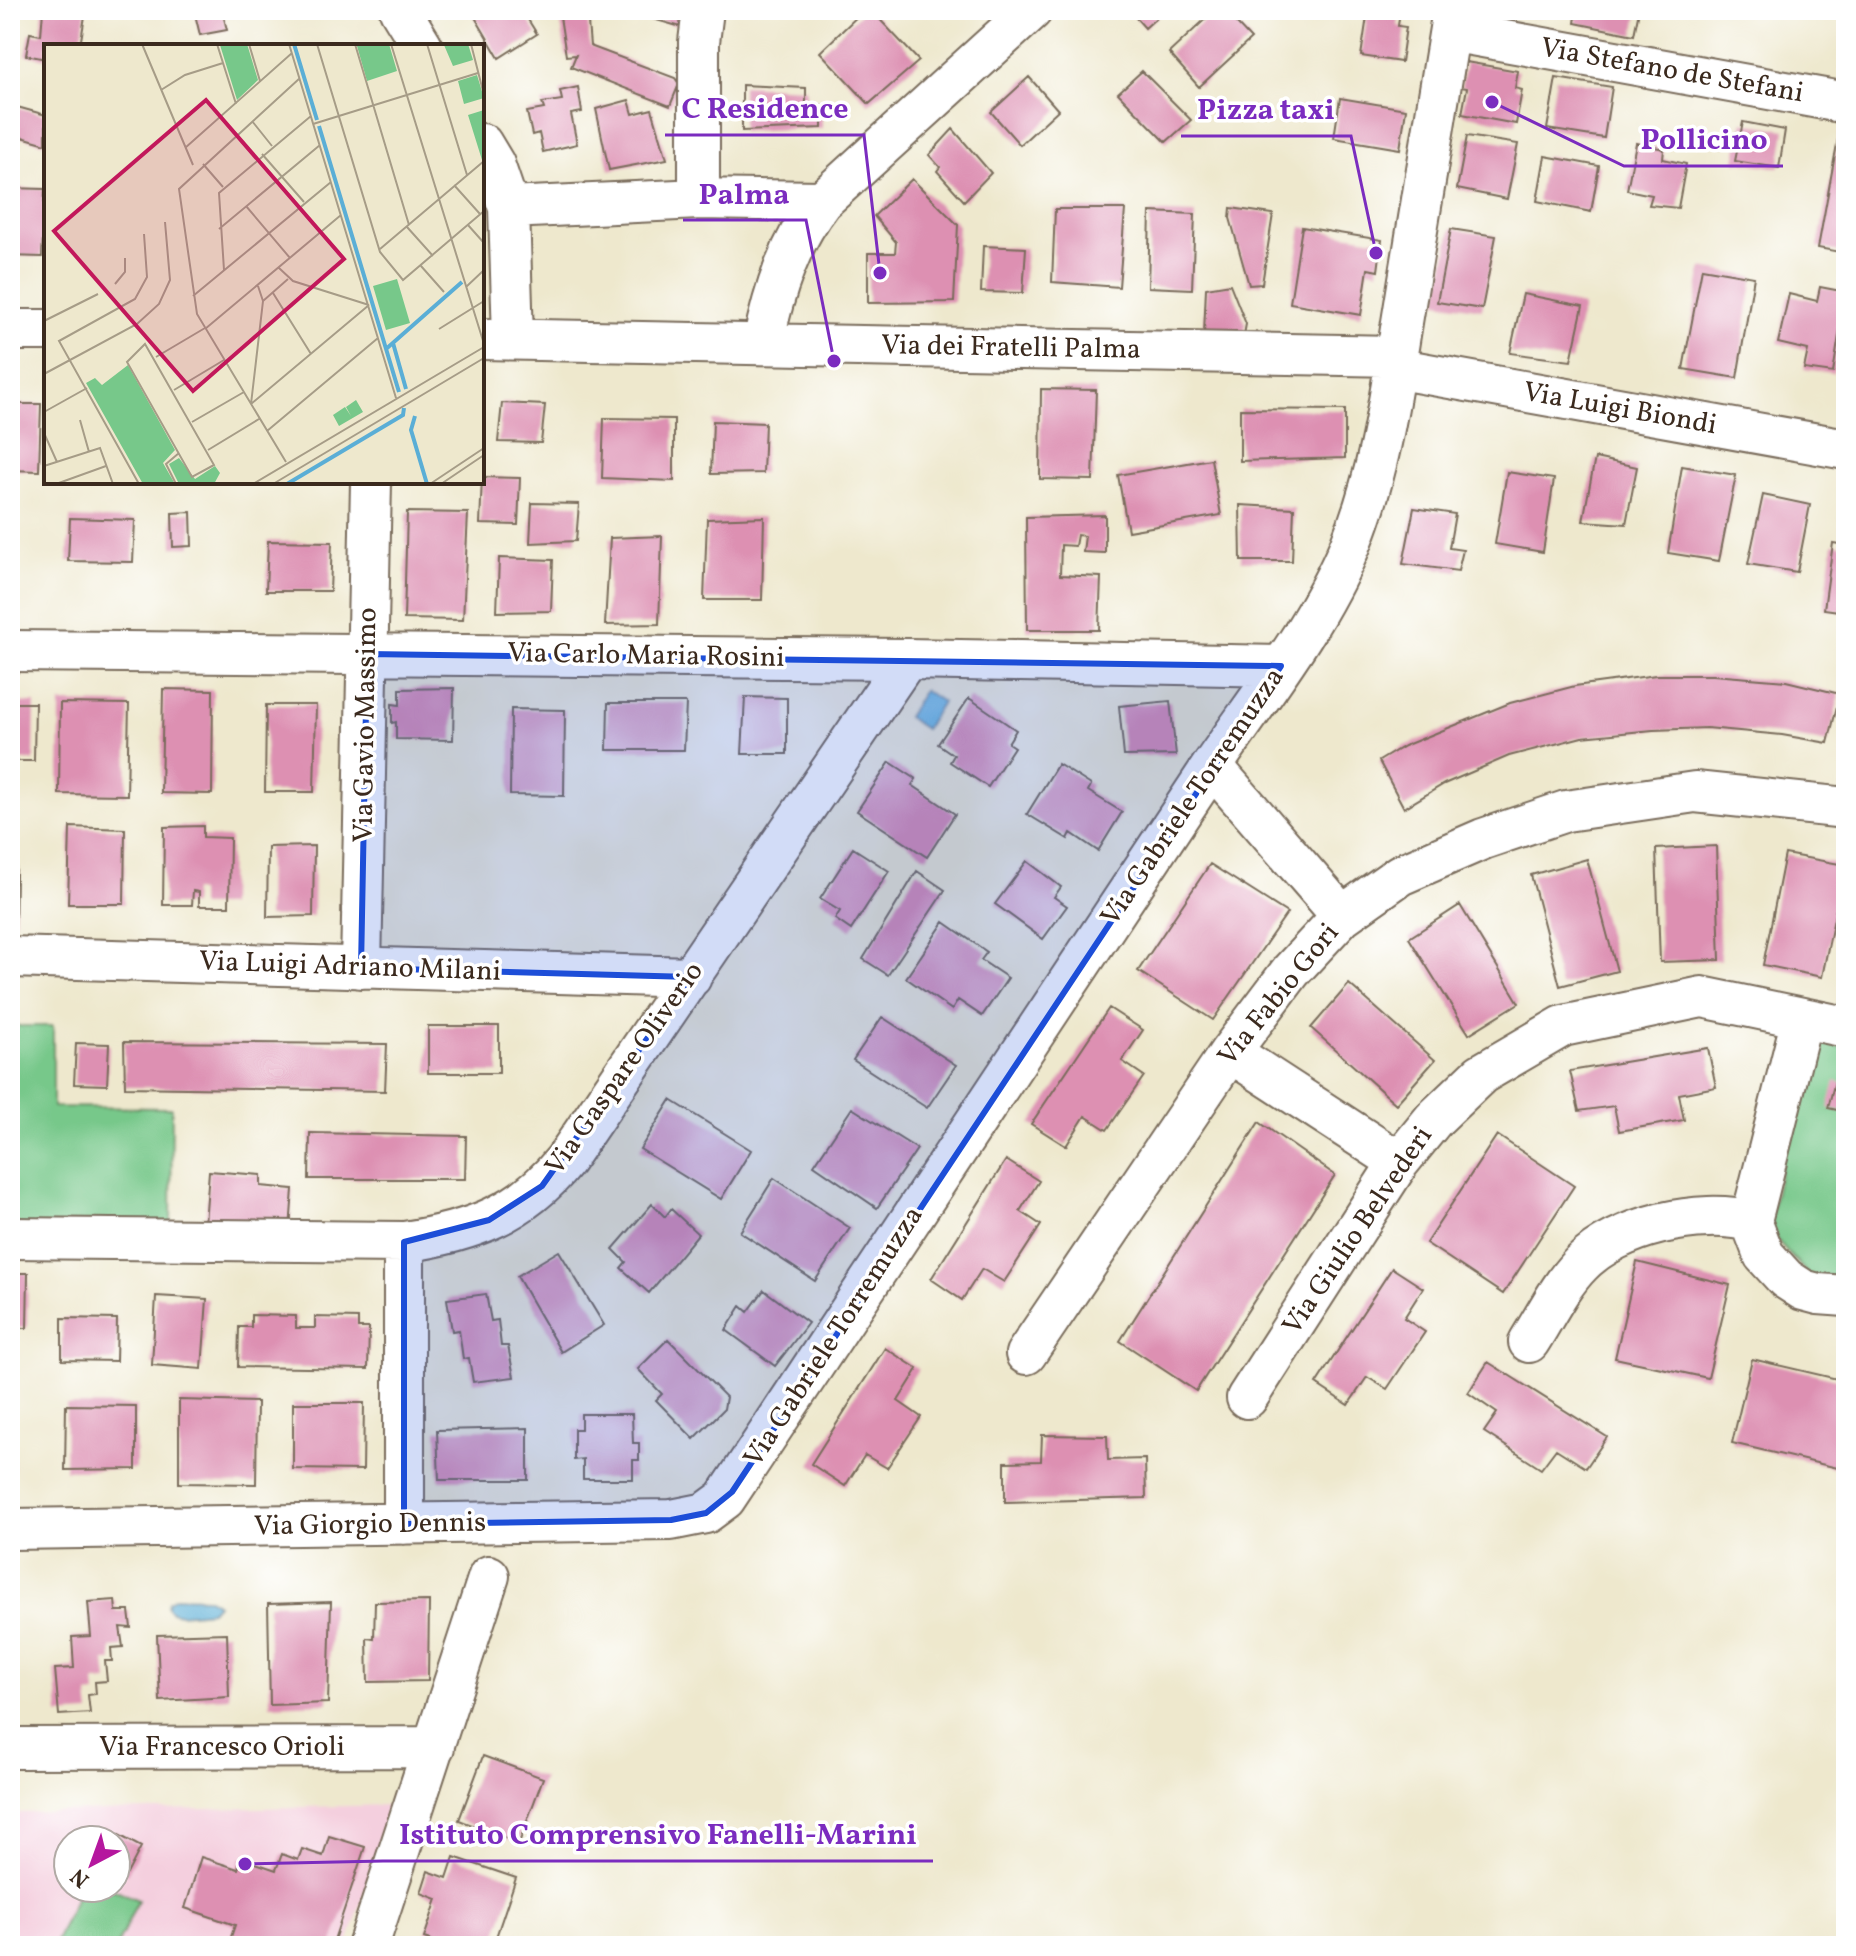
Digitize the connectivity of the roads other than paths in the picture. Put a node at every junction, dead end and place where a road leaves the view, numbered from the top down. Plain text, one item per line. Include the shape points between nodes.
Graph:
1 (400, 10) edge
2 (703, 10) edge
3 (1032, 10) edge
4 (1452, 20) edge
5 (421, 44) edge
6 (1846, 103) edge
7 (484, 147) edge
8 (699, 199) junction
9 (822, 201) junction
10 (509, 208) junction
11 (10, 330) edge
12 (44, 330) edge
13 (497, 339) edge
14 (763, 343) junction
15 (1396, 362) junction
16 (1846, 449) edge
17 (371, 484) edge
18 (10, 651) edge
19 (367, 654) junction
20 (907, 659) junction
21 (1281, 666) junction
22 (1212, 766) junction
23 (1846, 808) edge
24 (1342, 916) junction
25 (10, 957) edge
26 (361, 968) junction
27 (691, 977) junction
28 (1802, 1018) junction
29 (1846, 1027) edge
30 (1230, 1052) junction
31 (1399, 1162) junction
32 (1751, 1221) junction
33 (10, 1238) edge
34 (404, 1242) junction
35 (1846, 1296) edge
36 (1529, 1342) dead end
37 (1026, 1354) dead end
38 (1247, 1398) dead end
39 (725, 1499) joint
40 (404, 1524) junction
41 (10, 1529) edge
42 (489, 1576) dead end
43 (434, 1747) junction
44 (10, 1748) edge
45 (368, 1946) edge

1 - 5 street
2 - 8 street
3 - 9 street
4 - 6 street, Via Stefano de Stefani
4 - 15 street, Via Gabriele Torremuzza
7 - 10 street
8 - 9 street
8 - 10 street
9 - 14 street via 786,260
10 - 13 street
11 - 12 street
13 - 14 street, Via dei Fratelli Palma
14 - 15 street, Via dei Fratelli Palma
15 - 16 street, Via Luigi Biondi
15 - 21 street, Via Gabriele Torremuzza via 1376,465 1350,546
17 - 19 street, Via Gavio Massimo
18 - 19 street, Via Carlo Maria Rosini
19 - 20 street, Via Carlo Maria Rosini
19 - 26 street, Via Gavio Massimo
20 - 21 street, Via Carlo Maria Rosini
20 - 27 street, Via Gaspare Oliverio
21 - 22 street, Via Gabriele Torremuzza
22 - 24 street
22 - 39 street, Via Gabriele Torremuzza
23 - 24 street, Via Fabio Gori via 1695,792 1566,811 1400,875
24 - 30 street, Via Fabio Gori via 1291,971
25 - 26 street, Via Luigi Adriano Milani
26 - 27 street, Via Luigi Adriano Milani
27 - 34 street, Via Gaspare Oliverio via 542,1186 489,1220
28 - 29 street, Via Giulio Belvederi
28 - 31 street, Via Giulio Belvederi via 1702,997 1563,1026 1481,1074
28 - 32 street
30 - 31 street
30 - 37 street, Via Fabio Gori
31 - 38 street, Via Giulio Belvederi
32 - 35 street via 1764,1255 1786,1279 1803,1290
32 - 36 street via 1713,1217 1666,1223 1606,1244 1571,1276
33 - 34 street, Via Gaspare Oliverio
34 - 40 street
39 - 40 street, Via Giorgio Dennis via 706,1513 684,1519
40 - 41 street, Via Giorgio Dennis
42 - 43 street
43 - 44 street, Via Francesco Orioli
43 - 45 street

